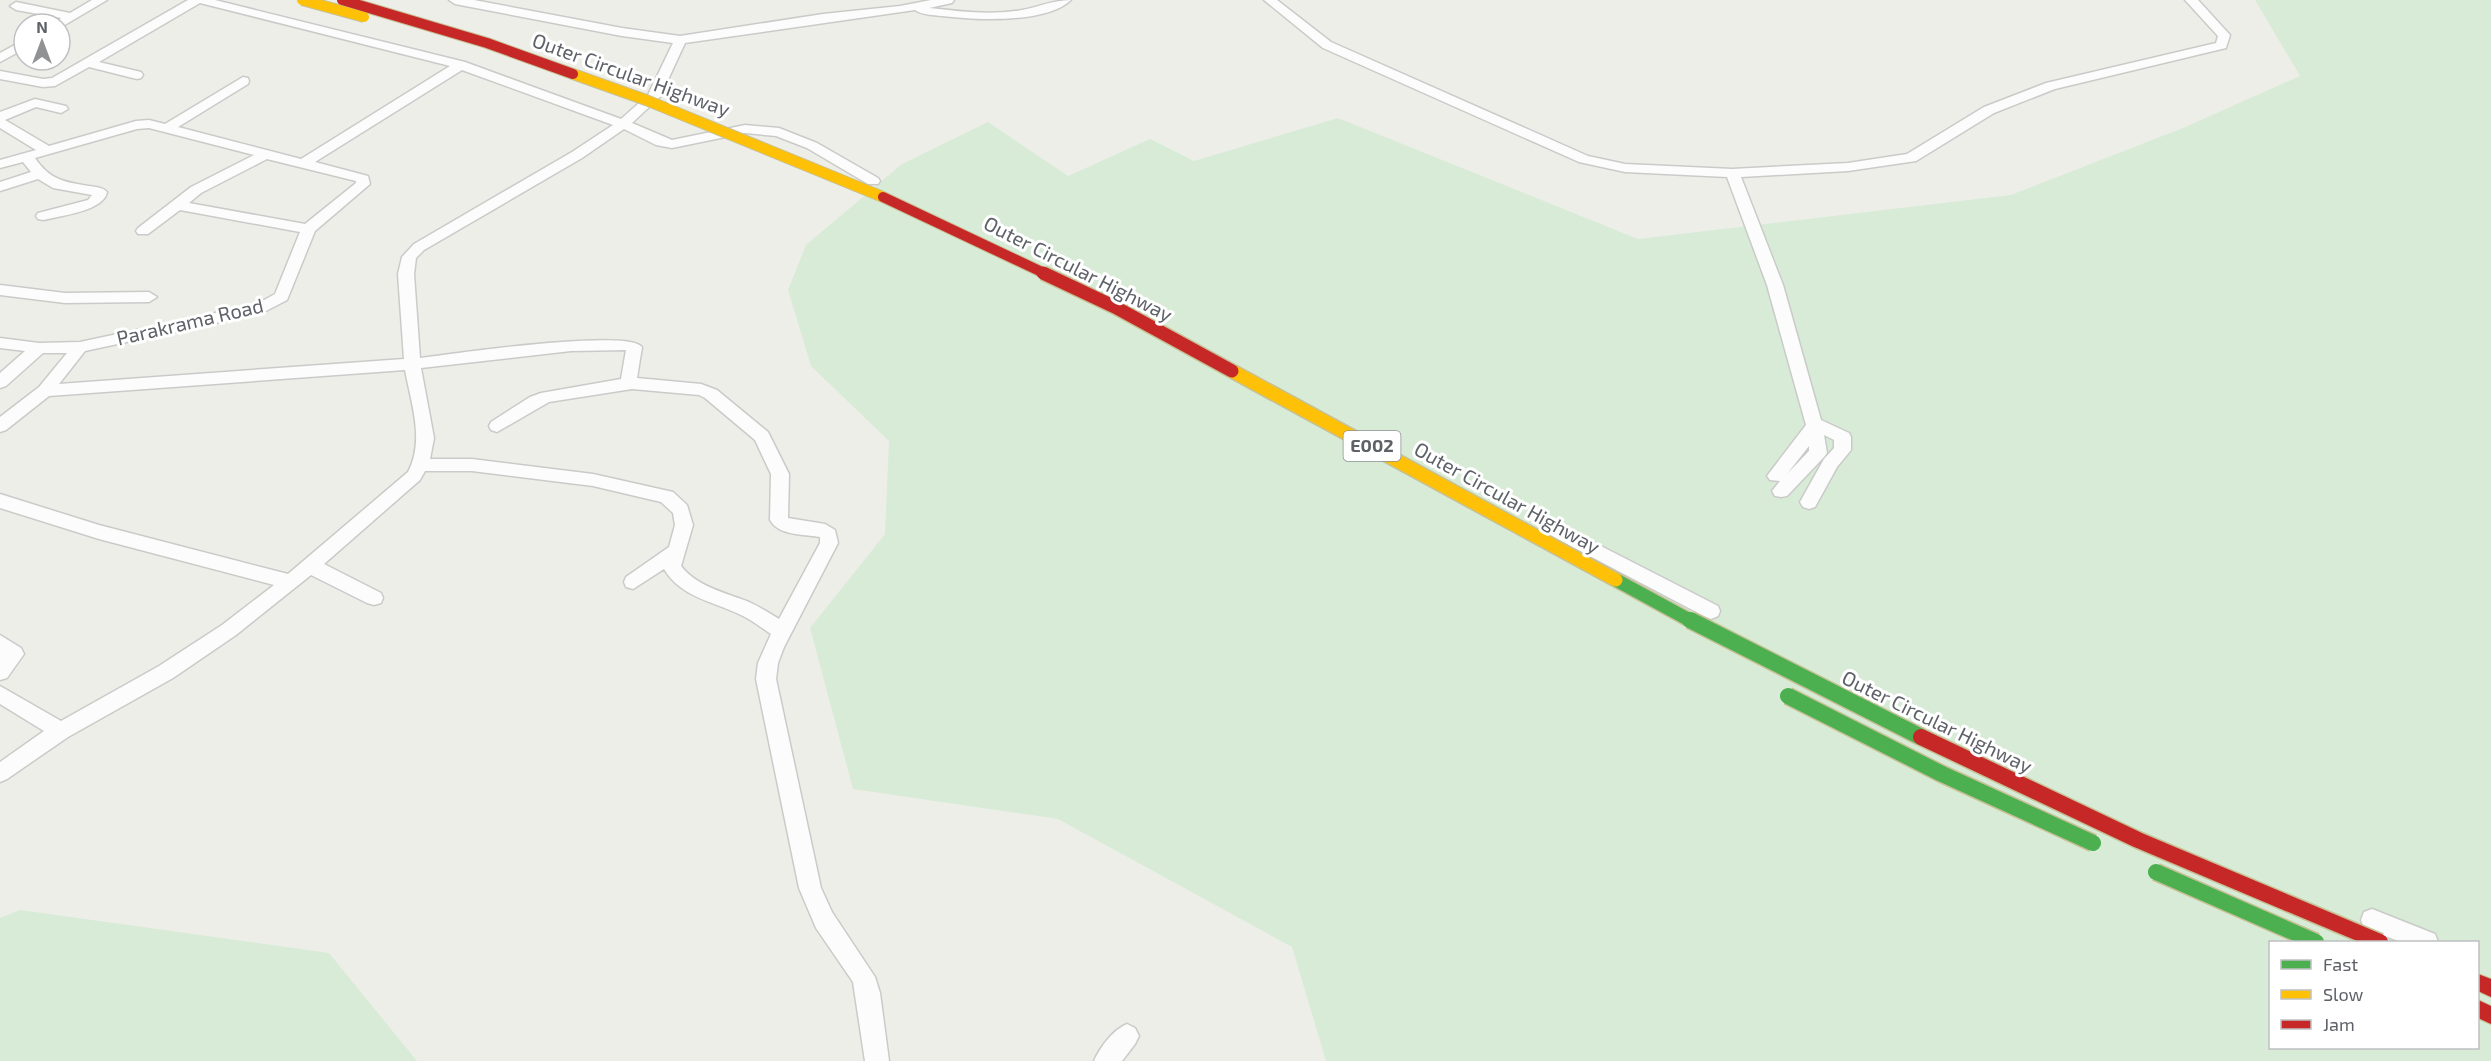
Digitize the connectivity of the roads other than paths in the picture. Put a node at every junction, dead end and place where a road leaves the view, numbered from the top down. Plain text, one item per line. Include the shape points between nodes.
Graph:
1 (101, 0) edge
2 (199, 0) edge
3 (302, 0) edge
4 (342, 0) edge
5 (455, 0) edge
6 (948, 0) edge
7 (1065, 0) edge
8 (1270, 0) edge
9 (2191, 0) edge
10 (16, 6) dead end
11 (908, 8) junction
12 (47, 12) edge
13 (72, 17) edge
14 (680, 40) junction
15 (87, 63) junction
16 (461, 65) junction
17 (0, 75) edge
18 (137, 75) dead end
19 (243, 81) dead end
20 (62, 109) dead end
21 (0, 117) edge
22 (0, 123) edge
23 (623, 124) junction
24 (168, 128) junction
25 (46, 150) junction
26 (264, 155) junction
27 (26, 156) junction
28 (0, 164) edge
29 (303, 164) junction
30 (1732, 173) junction
31 (39, 174) junction
32 (0, 187) edge
33 (178, 205) junction
34 (872, 207) dead end
35 (44, 216) dead end
36 (308, 229) junction
37 (143, 231) dead end
38 (980, 258) dead end
39 (1023, 279) dead end
40 (0, 290) edge
41 (149, 297) dead end
42 (0, 343) edge
43 (80, 347) junction
44 (39, 348) junction
45 (412, 364) junction
46 (0, 382) edge
47 (632, 383) junction
48 (45, 391) junction
49 (1816, 424) junction
50 (0, 426) edge
51 (497, 426) dead end
52 (420, 465) junction
53 (1779, 483) dead end
54 (0, 501) edge
55 (1809, 502) dead end
56 (676, 551) junction
57 (309, 566) junction
58 (291, 582) junction
59 (633, 582) dead end
60 (374, 598) dead end
61 (783, 631) junction
62 (0, 643) edge
63 (0, 672) edge
64 (1776, 690) dead end
65 (0, 694) edge
66 (61, 731) junction
67 (0, 773) edge
68 (2098, 802) dead end
69 (2172, 836) dead end
70 (2110, 851) dead end
71 (2142, 866) dead end
72 (2332, 904) dead end
73 (2354, 912) dead end
74 (2314, 941) edge
75 (2378, 941) edge
76 (2425, 941) edge
77 (1127, 1036) dead end
78 (878, 1061) edge
79 (1106, 1061) edge

1 - 13 street
2 - 15 street
2 - 16 street
3 - 34 highway, Outer Circular Highway, bridge via 487,56 632,107
4 - 75 highway, Outer Circular Highway / E002, bridge via 487,43 635,96 830,173 973,238 1115,307 1734,644 2138,840
5 - 14 street
6 - 11 street
7 - 11 street via 1019,15 956,15
8 - 30 street via 1327,45 1584,159 1625,168
9 - 30 street via 2224,35 2222,45 2051,86 1989,110 1911,158 1848,167
10 - 12 street
11 - 14 street
14 - 23 street via 654,97
15 - 17 street via 49,83
15 - 18 street
16 - 23 street
16 - 29 street
19 - 24 street
20 - 21 street via 35,103
22 - 25 street
23 - 45 street via 412,252 406,274
23 - 68 street via 672,144 746,129 778,132 799,140 884,187 1196,335 1421,460 1787,651 1991,754
24 - 25 street via 136,125
24 - 26 street
25 - 27 street
26 - 29 street
26 - 33 street via 196,190
27 - 28 street
27 - 31 street
29 - 36 street via 363,179 363,184
30 - 49 street via 1755,222
31 - 32 street
31 - 35 street via 58,185 100,192 93,203
33 - 36 street
33 - 37 street
36 - 43 street, Parakrama Road via 282,297 274,303
38 - 39 highway, Outer Circular Highway
40 - 41 street via 66,298
42 - 44 street, Parakrama Road
43 - 44 street, Parakrama Road
43 - 48 street
44 - 46 street
45 - 47 street via 571,346 629,345 634,347 629,379
45 - 48 street
45 - 52 street via 426,438
47 - 51 street via 547,397
47 - 61 street via 693,388 711,394 762,436 780,474 778,513 784,525 825,531 829,535 829,543
48 - 50 street
49 - 53 street via 1818,453
49 - 55 street via 1843,436 1842,450 1830,463
52 - 56 street via 522,470 593,480 667,497 681,510 684,525
52 - 57 street via 414,476
54 - 58 street via 99,532
56 - 59 street
56 - 61 street via 672,567 685,582 752,612
57 - 58 street
57 - 60 street
58 - 66 street via 166,672
61 - 78 street via 768,663 766,679 810,888 824,920 863,977
62 - 63 street via 14,654
64 - 70 highway, bridge via 1942,774
65 - 66 street
66 - 67 street
69 - 72 street
71 - 74 highway, bridge
73 - 76 street
77 - 79 street

